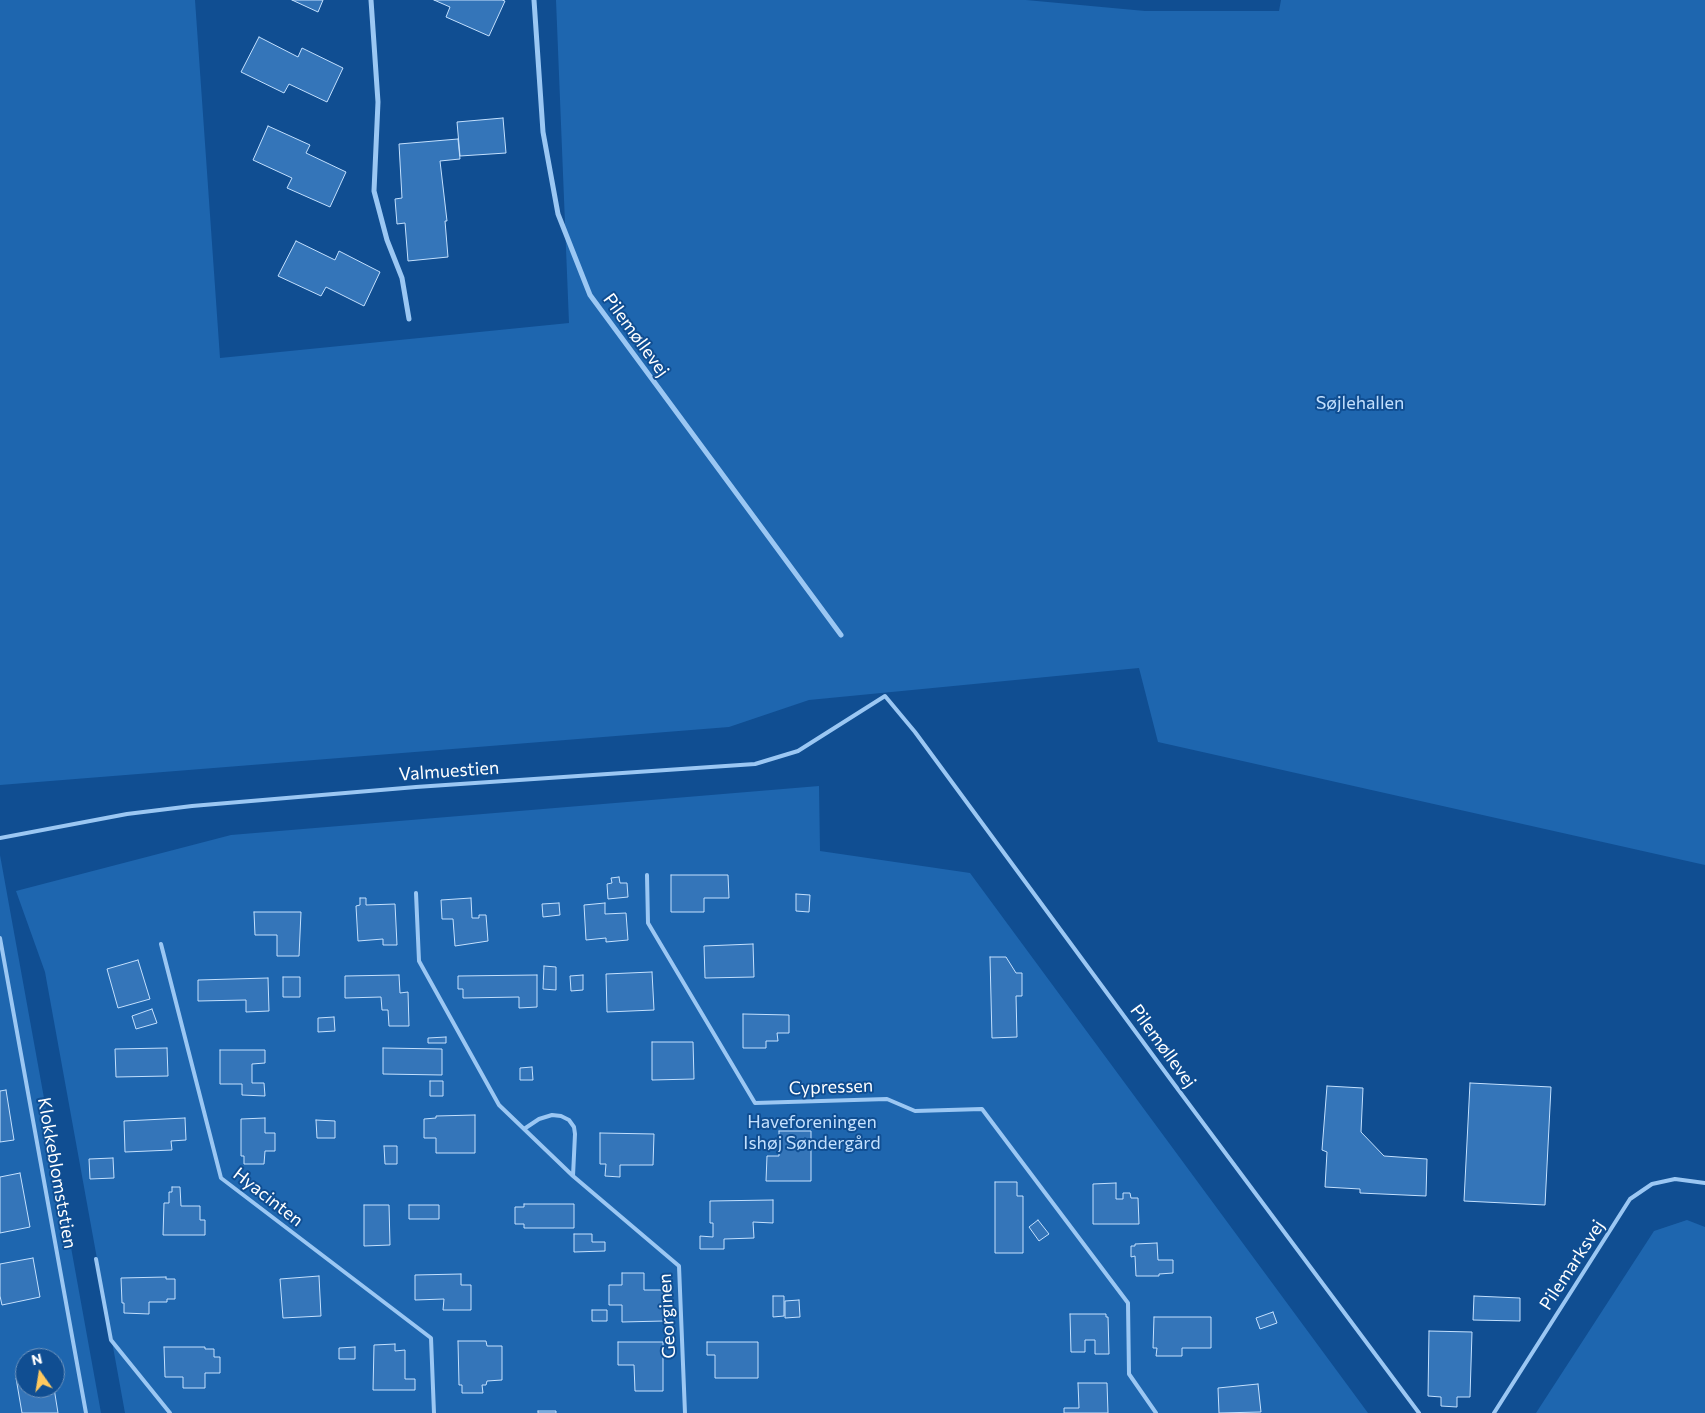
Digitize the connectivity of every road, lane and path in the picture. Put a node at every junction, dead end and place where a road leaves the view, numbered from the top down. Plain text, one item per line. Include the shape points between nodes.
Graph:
1 (371, 0) edge
2 (534, 0) edge
3 (409, 319) dead end
4 (840, 635) dead end
5 (885, 696) joint
6 (0, 838) edge
7 (647, 875) dead end
8 (416, 893) dead end
9 (0, 938) edge
10 (161, 944) dead end
11 (524, 1129) junction
12 (573, 1176) junction
13 (1705, 1183) edge
14 (96, 1259) dead end
15 (86, 1413) edge
16 (170, 1413) edge
17 (434, 1413) edge
18 (685, 1413) edge
19 (1156, 1413) edge
20 (1419, 1413) edge
21 (1494, 1413) edge

1 - 3 street via 378,102 374,191 387,240 402,278
2 - 4 street, Pilemøllevej via 543,132 558,214 590,295
5 - 6 lane, Valmuestien via 798,751 755,764 192,806 126,814
5 - 20 lane, Pilemøllevej via 915,732
7 - 19 lane, Cypressen via 648,923 755,1103 887,1099 915,1111 982,1109 1128,1303 1128,1374
8 - 11 lane, Georginen via 419,961 499,1105
9 - 15 lane, Klokkeblomststien
10 - 17 lane, Hyacinten via 220,1178 431,1338
11 - 12 lane, Georginen
11 - 12 lane via 552,1115 569,1120 575,1134
12 - 18 lane, Georginen via 679,1266
13 - 21 lane, Pilemarksvej via 1675,1179 1652,1184 1630,1199
14 - 16 lane via 111,1340

